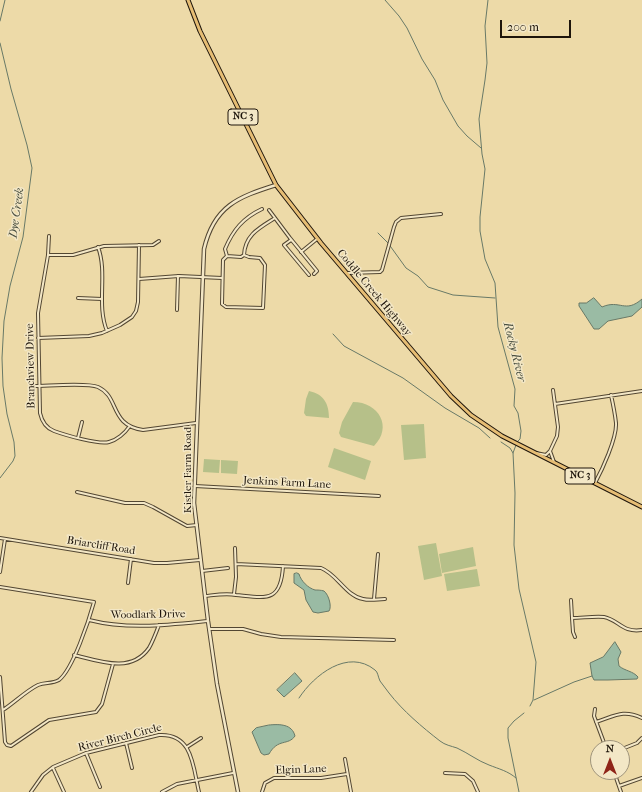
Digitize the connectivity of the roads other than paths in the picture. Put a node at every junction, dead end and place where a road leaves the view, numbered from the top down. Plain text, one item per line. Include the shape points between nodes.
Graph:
1 (188, 0) edge
2 (276, 185) junction
3 (262, 209) dead end
4 (269, 210) dead end
5 (441, 214) dead end
6 (275, 218) junction
7 (49, 236) dead end
8 (317, 238) junction
9 (291, 240) junction
10 (159, 241) dead end
11 (139, 245) junction
12 (98, 247) junction
13 (301, 252) junction
14 (48, 255) junction
15 (244, 255) junction
16 (227, 256) junction
17 (346, 273) junction
18 (314, 274) dead end
19 (309, 275) dead end
20 (178, 276) junction
21 (203, 277) junction
22 (222, 278) junction
23 (139, 279) junction
24 (78, 298) dead end
25 (102, 298) junction
26 (177, 310) dead end
27 (107, 331) junction
28 (38, 338) junction
29 (33, 386) dead end
30 (40, 386) junction
31 (553, 390) dead end
32 (642, 391) edge
33 (611, 395) junction
34 (555, 404) junction
35 (82, 422) dead end
36 (196, 423) junction
37 (129, 427) junction
38 (78, 438) junction
39 (550, 451) junction
40 (535, 453) junction
41 (554, 463) junction
42 (595, 483) junction
43 (194, 486) junction
44 (77, 492) dead end
45 (379, 496) dead end
46 (642, 507) edge
47 (197, 525) junction
48 (0, 538) edge
49 (5, 539) junction
50 (235, 548) dead end
51 (378, 554) dead end
52 (132, 559) junction
53 (200, 560) junction
54 (236, 564) junction
55 (283, 566) junction
56 (228, 568) dead end
57 (202, 571) junction
58 (0, 572) edge
59 (128, 583) dead end
60 (0, 587) edge
61 (234, 594) junction
62 (205, 596) junction
63 (374, 599) junction
64 (385, 599) dead end
65 (571, 600) dead end
66 (572, 618) junction
67 (89, 620) junction
68 (208, 621) junction
69 (159, 625) junction
70 (209, 629) junction
71 (642, 630) edge
72 (575, 637) dead end
73 (394, 640) dead end
74 (74, 655) junction
75 (113, 664) junction
76 (0, 677) edge
77 (595, 709) dead end
78 (3, 710) junction
79 (642, 718) edge
80 (596, 722) junction
81 (201, 738) dead end
82 (642, 738) edge
83 (603, 740) edge
84 (126, 743) junction
85 (630, 746) edge
86 (187, 747) junction
87 (86, 753) junction
88 (345, 759) dead end
89 (53, 767) junction
90 (132, 768) dead end
91 (234, 773) junction
92 (445, 773) dead end
93 (347, 774) junction
94 (642, 778) edge
95 (196, 780) junction
96 (617, 780) edge
97 (619, 786) junction
98 (100, 787) dead end
99 (31, 792) edge
100 (64, 792) edge
101 (162, 792) edge
102 (198, 792) edge
103 (238, 792) edge
104 (262, 792) edge
105 (351, 792) edge
106 (478, 792) edge
107 (621, 792) edge

1 - 2 main road, Coddle Creek Highway / NC 3 via 200,31
2 - 8 main road, Coddle Creek Highway / NC 3
2 - 21 street, Kistler Farm Road via 242,196 217,218 205,244
3 - 16 street via 251,214 236,228 225,249
4 - 6 street
5 - 17 street via 401,218 394,227 380,272
6 - 9 street
6 - 15 street via 249,238 244,247
7 - 14 street, Branchview Drive
8 - 13 street
8 - 17 main road, Coddle Creek Highway / NC 3
9 - 13 street
9 - 19 street via 284,245
10 - 11 street via 153,245
11 - 12 street
11 - 23 street
12 - 14 street via 73,255
12 - 25 street via 102,265
13 - 18 street via 317,271
14 - 28 street, Branchview Drive via 38,313
15 - 16 street
15 - 22 street via 260,258 265,265 263,308 224,306
16 - 22 street via 223,260
17 - 40 main road, Coddle Creek Highway / NC 3 via 451,396 471,415 502,436
20 - 21 street
20 - 23 street
20 - 26 street
21 - 22 street
21 - 36 street, Kistler Farm Road
23 - 27 street via 136,311 132,317
24 - 25 street
25 - 27 street via 102,318
27 - 28 street via 89,336
28 - 30 street, Branchview Drive
29 - 30 street
30 - 37 street via 98,387 108,396 122,421
30 - 38 street, Branchview Drive via 40,413 44,424 54,431
31 - 34 street
32 - 33 street
33 - 34 street
33 - 42 street via 615,433
34 - 39 street via 558,431
35 - 38 street
36 - 37 street via 143,430
36 - 43 street, Kistler Farm Road
37 - 38 street, Branchview Drive via 110,442
39 - 40 street via 546,455
39 - 41 street
40 - 41 main road, Coddle Creek Highway / NC 3
41 - 42 main road, Coddle Creek Highway / NC 3
42 - 46 main road, Coddle Creek Highway / NC 3
43 - 45 street, Jenkins Farm Lane
43 - 47 street, Kistler Farm Road
44 - 47 street via 125,503 144,503 187,526
47 - 53 street, Kistler Farm Road
48 - 49 street, Briarcliff Road
49 - 52 street, Briarcliff Road
49 - 58 street
50 - 54 street
51 - 63 street
52 - 53 street, Briarcliff Road via 167,563
52 - 59 street
53 - 57 street, Kistler Farm Road
54 - 55 street
54 - 61 street
55 - 61 street via 282,580 272,595 262,598
55 - 63 street via 321,568 332,574 354,595 363,599
56 - 57 street
57 - 62 street, Kistler Farm Road
60 - 67 street via 94,602
61 - 62 street
62 - 68 street, Kistler Farm Road
63 - 64 street
65 - 66 street
66 - 71 street via 604,617 624,628
66 - 72 street
67 - 69 street, Woodlark Drive via 119,626
67 - 74 street
68 - 69 street, Woodlark Drive
68 - 70 street, Kistler Farm Road
69 - 75 street via 144,654 130,662
70 - 73 street via 243,629 282,637
70 - 91 street, Kistler Farm Road
74 - 75 street
74 - 78 street via 66,672 58,680 38,685
75 - 78 street via 102,704 96,712 49,720 11,746 5,742
76 - 78 street
77 - 80 street
79 - 80 street via 625,713
80 - 83 street
81 - 86 street
82 - 85 street
84 - 86 street, River Birch Circle via 166,734 178,738
84 - 87 street, River Birch Circle
84 - 90 street
86 - 95 street
87 - 89 street, River Birch Circle
87 - 98 street
88 - 93 street
89 - 99 street, River Birch Circle via 43,775
89 - 100 street
91 - 95 street
91 - 103 street, Kistler Farm Road
92 - 106 street via 465,774 473,781
93 - 104 street, Elgin Lane via 321,778 274,778 265,783
93 - 105 street
94 - 97 street
95 - 101 street via 172,786
95 - 102 street
96 - 97 street
97 - 107 street

